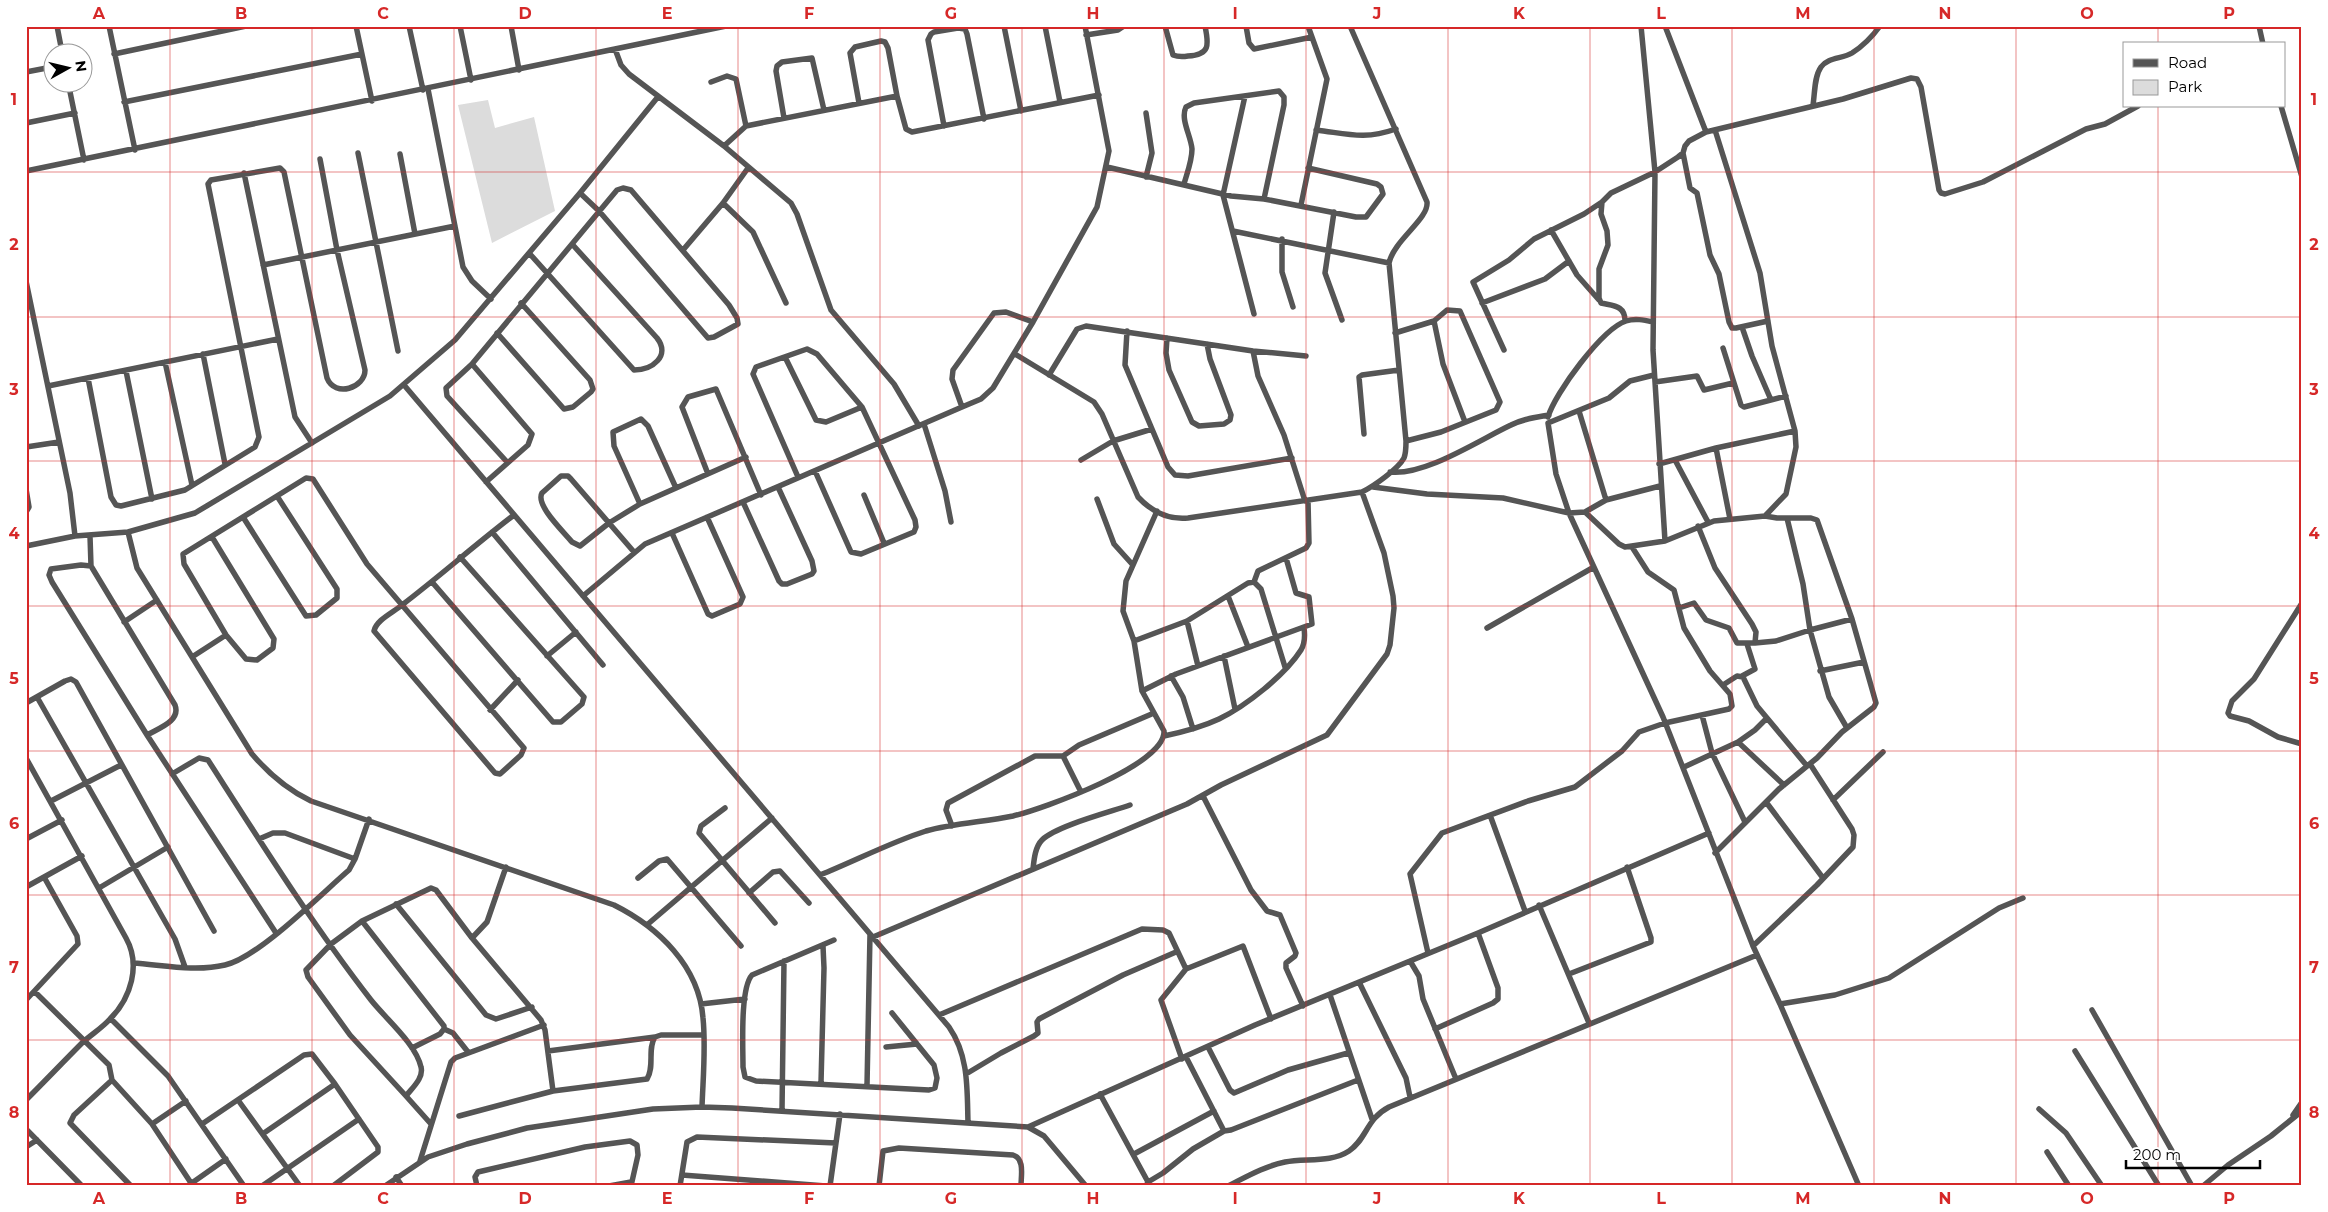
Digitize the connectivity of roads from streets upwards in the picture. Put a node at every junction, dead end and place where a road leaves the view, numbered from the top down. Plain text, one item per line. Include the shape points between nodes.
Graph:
1 (57, 26) edge
2 (109, 26) edge
3 (246, 26) edge
4 (356, 26) edge
5 (409, 26) edge
6 (460, 26) edge
7 (511, 26) edge
8 (726, 26) edge
9 (1004, 26) edge
10 (1045, 26) edge
11 (1085, 26) edge
12 (1124, 26) edge
13 (1166, 26) edge
14 (1205, 26) edge
15 (1246, 26) edge
16 (1308, 26) edge
17 (1350, 26) edge
18 (1641, 26) edge
19 (1665, 26) edge
20 (1880, 26) edge
21 (2258, 26) edge
22 (1086, 36) junction
23 (1312, 37) junction
24 (60, 42) edge
25 (2262, 42) edge
26 (615, 50) junction
27 (114, 54) junction
28 (362, 54) junction
29 (42, 69) edge
30 (520, 70) junction
31 (26, 72) edge
32 (471, 80) junction
33 (711, 82) dead end
34 (425, 90) junction
35 (70, 92) edge
36 (1099, 95) junction
37 (897, 96) junction
38 (1245, 96) junction
39 (657, 98) junction
40 (372, 101) junction
41 (124, 102) junction
42 (859, 102) junction
43 (1060, 102) junction
44 (1813, 105) junction
45 (2134, 108) edge
46 (2282, 108) edge
47 (824, 110) junction
48 (1021, 111) junction
49 (74, 113) junction
50 (1146, 113) dead end
51 (784, 118) junction
52 (984, 119) junction
53 (26, 124) edge
54 (746, 126) junction
55 (944, 126) junction
56 (1396, 129) junction
57 (1316, 130) junction
58 (1715, 130) junction
59 (1706, 132) junction
60 (724, 146) junction
61 (135, 150) junction
62 (1683, 153) junction
63 (358, 154) dead end
64 (400, 154) dead end
65 (84, 160) junction
66 (320, 160) dead end
67 (1107, 167) junction
68 (748, 168) junction
69 (1308, 168) junction
70 (26, 171) edge
71 (1655, 172) junction
72 (244, 174) junction
73 (1146, 177) junction
74 (2302, 178) edge
75 (1184, 184) junction
76 (580, 193) junction
77 (1223, 195) junction
78 (1264, 199) junction
79 (1602, 202) junction
80 (723, 203) junction
81 (1301, 205) junction
82 (598, 211) junction
83 (1334, 212) junction
84 (455, 226) junction
85 (1551, 230) junction
86 (1233, 231) junction
87 (416, 234) junction
88 (1282, 239) junction
89 (376, 242) junction
90 (572, 244) junction
91 (337, 250) junction
92 (683, 250) junction
93 (1327, 250) junction
94 (529, 253) junction
95 (301, 257) junction
96 (1569, 261) junction
97 (1389, 263) junction
98 (263, 265) junction
99 (547, 272) junction
100 (26, 281) edge
101 (28, 296) edge
102 (491, 299) junction
103 (521, 303) junction
104 (786, 303) dead end
105 (1482, 303) junction
106 (1600, 303) junction
107 (1293, 307) dead end
108 (1254, 314) dead end
109 (1342, 320) dead end
110 (1434, 321) junction
111 (1626, 321) junction
112 (1768, 321) junction
113 (1034, 322) junction
114 (1653, 322) junction
115 (1742, 327) junction
116 (1127, 331) junction
117 (497, 333) junction
118 (1395, 333) junction
119 (1167, 338) junction
120 (278, 339) junction
121 (1207, 344) junction
122 (241, 347) junction
123 (1723, 348) dead end
124 (1504, 350) dead end
125 (398, 351) dead end
126 (1253, 351) junction
127 (203, 354) junction
128 (1015, 354) junction
129 (1306, 356) dead end
130 (785, 357) junction
131 (165, 362) junction
132 (472, 364) junction
133 (1399, 370) junction
134 (126, 371) junction
135 (1049, 375) junction
136 (1654, 375) junction
137 (88, 378) junction
138 (1655, 382) junction
139 (1733, 383) junction
140 (404, 385) junction
141 (48, 386) junction
142 (1786, 396) junction
143 (1771, 400) junction
144 (862, 407) junction
145 (962, 407) junction
146 (1579, 411) junction
147 (1549, 415) junction
148 (1465, 422) junction
149 (1548, 423) junction
150 (921, 425) junction
151 (1152, 429) junction
152 (1795, 431) junction
153 (1364, 434) dead end
154 (1113, 441) junction
155 (1406, 441) junction
156 (60, 442) junction
157 (312, 443) junction
158 (880, 444) junction
159 (26, 447) edge
160 (1716, 448) junction
161 (746, 458) junction
162 (1292, 458) junction
163 (1081, 460) dead end
164 (1675, 460) junction
165 (507, 462) junction
166 (225, 464) junction
167 (1660, 464) junction
168 (815, 471) junction
169 (1390, 472) junction
170 (708, 474) junction
171 (798, 477) junction
172 (486, 482) junction
173 (192, 485) junction
174 (1660, 486) junction
175 (778, 487) junction
176 (1373, 487) junction
177 (676, 488) junction
178 (26, 489) edge
179 (1362, 492) junction
180 (761, 495) junction
181 (864, 495) dead end
182 (277, 496) junction
183 (1097, 499) dead end
184 (152, 500) junction
185 (1606, 500) junction
186 (1307, 501) junction
187 (743, 502) junction
188 (640, 504) junction
189 (1156, 511) junction
190 (26, 512) edge
191 (1585, 512) junction
192 (1569, 513) junction
193 (514, 515) junction
194 (1765, 516) junction
195 (244, 517) junction
196 (707, 517) junction
197 (1787, 518) junction
198 (1730, 519) junction
199 (952, 522) dead end
200 (1708, 522) junction
201 (608, 523) junction
202 (1698, 526) junction
203 (128, 532) junction
204 (492, 532) junction
205 (672, 533) junction
206 (75, 536) junction
207 (90, 536) junction
208 (212, 537) junction
209 (1665, 541) junction
210 (884, 543) junction
211 (26, 546) edge
212 (1632, 547) junction
213 (634, 552) junction
214 (460, 557) junction
215 (1286, 558) junction
216 (1132, 564) junction
217 (90, 566) junction
218 (1594, 567) junction
219 (432, 582) junction
220 (1254, 582) junction
221 (583, 596) junction
222 (1228, 596) junction
223 (157, 600) junction
224 (2302, 602) edge
225 (401, 606) junction
226 (1679, 608) junction
227 (1852, 619) junction
228 (124, 622) junction
229 (1187, 622) junction
230 (1304, 628) junction
231 (1486, 628) dead end
232 (1810, 630) junction
233 (576, 632) junction
234 (226, 635) junction
235 (1275, 638) junction
236 (1134, 641) junction
237 (1755, 643) junction
238 (1747, 644) junction
239 (1248, 648) junction
240 (547, 656) junction
241 (1224, 656) junction
242 (192, 657) junction
243 (1864, 662) junction
244 (604, 665) dead end
245 (1198, 666) junction
246 (1285, 667) junction
247 (1820, 671) junction
248 (1171, 676) junction
249 (1742, 676) junction
250 (518, 680) junction
251 (1723, 685) junction
252 (1142, 691) junction
253 (37, 697) junction
254 (26, 703) edge
255 (1235, 709) junction
256 (490, 710) junction
257 (1154, 713) junction
258 (1702, 715) junction
259 (1767, 718) junction
260 (1666, 723) junction
261 (1846, 728) junction
262 (1193, 729) junction
263 (147, 735) junction
264 (1164, 736) junction
265 (1738, 742) junction
266 (2302, 744) edge
267 (1883, 752) dead end
268 (1712, 753) junction
269 (1063, 756) junction
270 (26, 758) edge
271 (121, 764) junction
272 (1808, 765) junction
273 (1684, 768) junction
274 (172, 774) junction
275 (86, 783) junction
276 (1784, 785) junction
277 (1081, 792) junction
278 (1203, 796) junction
279 (1833, 800) junction
280 (51, 801) junction
281 (1766, 802) junction
282 (1130, 805) dead end
283 (725, 808) dead end
284 (1490, 815) junction
285 (772, 818) junction
286 (369, 819) junction
287 (62, 820) junction
288 (1745, 822) junction
289 (952, 826) junction
290 (1709, 833) junction
291 (26, 839) edge
292 (259, 839) junction
293 (168, 847) junction
294 (1715, 852) junction
295 (82, 856) junction
296 (355, 860) junction
297 (722, 862) junction
298 (135, 866) junction
299 (506, 867) junction
300 (1627, 867) junction
301 (1033, 869) junction
302 (820, 875) junction
303 (44, 877) junction
304 (638, 878) dead end
305 (1823, 878) junction
306 (26, 887) edge
307 (692, 887) junction
308 (99, 888) junction
309 (749, 893) junction
310 (2023, 898) dead end
311 (809, 903) dead end
312 (396, 904) junction
313 (1539, 905) junction
314 (306, 907) junction
315 (1525, 911) junction
316 (362, 921) junction
317 (775, 923) dead end
318 (648, 924) junction
319 (26, 931) edge
320 (214, 931) dead end
321 (276, 933) junction
322 (1478, 933) junction
323 (872, 935) junction
324 (472, 938) junction
325 (26, 940) edge
326 (834, 940) dead end
327 (331, 944) junction
328 (741, 946) dead end
329 (822, 946) junction
330 (1753, 946) junction
331 (1176, 952) junction
332 (1428, 953) junction
333 (1757, 956) junction
334 (784, 961) junction
335 (1410, 961) junction
336 (133, 963) junction
337 (185, 967) junction
338 (1186, 970) junction
339 (1569, 974) junction
340 (1359, 982) junction
341 (35, 992) junction
342 (1330, 995) junction
343 (745, 999) junction
344 (26, 1000) edge
345 (701, 1004) junction
346 (1780, 1004) junction
347 (1302, 1006) junction
348 (532, 1007) junction
349 (2092, 1010) dead end
350 (892, 1013) dead end
351 (939, 1015) junction
352 (1271, 1018) junction
353 (111, 1019) junction
354 (1590, 1023) junction
355 (544, 1025) junction
356 (444, 1029) junction
357 (1435, 1029) junction
358 (704, 1035) junction
359 (655, 1037) junction
360 (84, 1042) junction
361 (917, 1044) junction
362 (886, 1047) dead end
363 (1208, 1047) junction
364 (412, 1048) junction
365 (548, 1051) junction
366 (2075, 1051) dead end
367 (468, 1052) junction
368 (1348, 1053) junction
369 (1184, 1058) junction
370 (966, 1074) junction
371 (1456, 1079) junction
372 (112, 1080) junction
373 (1358, 1080) junction
374 (782, 1081) junction
375 (820, 1083) junction
376 (335, 1084) junction
377 (867, 1086) junction
378 (553, 1091) junction
379 (1100, 1094) junction
380 (406, 1096) junction
381 (1410, 1098) junction
382 (26, 1100) edge
383 (238, 1100) junction
384 (186, 1101) junction
385 (2302, 1102) edge
386 (702, 1107) junction
387 (2039, 1110) dead end
388 (782, 1111) junction
389 (1214, 1111) junction
390 (2302, 1111) edge
391 (840, 1114) junction
392 (459, 1116) dead end
393 (359, 1119) junction
394 (1372, 1119) junction
395 (2291, 1120) junction
396 (968, 1123) junction
397 (152, 1124) junction
398 (202, 1124) junction
399 (431, 1124) junction
400 (1028, 1127) junction
401 (26, 1129) edge
402 (1224, 1132) junction
403 (264, 1133) junction
404 (37, 1140) junction
405 (836, 1143) junction
406 (26, 1147) edge
407 (2047, 1152) dead end
408 (1134, 1154) junction
409 (226, 1159) junction
410 (420, 1161) junction
411 (287, 1169) junction
412 (682, 1175) junction
413 (396, 1177) junction
414 (631, 1184) edge
415 (1147, 1184) edge
416 (81, 1185) edge
417 (189, 1185) edge
418 (131, 1186) edge
419 (244, 1186) edge
420 (262, 1186) edge
421 (300, 1186) edge
422 (333, 1186) edge
423 (385, 1186) edge
424 (402, 1186) edge
425 (476, 1186) edge
426 (609, 1186) edge
427 (680, 1186) edge
428 (826, 1186) edge
429 (830, 1186) edge
430 (879, 1186) edge
431 (1021, 1186) edge
432 (1086, 1186) edge
433 (1228, 1186) edge
434 (1859, 1186) edge
435 (2069, 1186) edge
436 (2102, 1186) edge
437 (2159, 1186) edge
438 (2192, 1186) edge
439 (2203, 1186) edge

1 - 24 street
2 - 27 street
3 - 27 street
4 - 28 street
5 - 34 street
6 - 32 street
7 - 30 street
8 - 26 street
9 - 48 street
10 - 43 street
11 - 22 street
12 - 22 street
13 - 14 street via 1173,55 1178,57 1203,53 1208,38
15 - 23 street via 1249,43 1254,49
16 - 23 street
17 - 56 street
18 - 71 street
19 - 59 street
20 - 44 street via 1862,46 1822,66
21 - 25 street
22 - 36 street
23 - 57 street via 1327,78
26 - 30 street
26 - 39 street via 622,65
27 - 41 street
28 - 40 street
28 - 41 street
29 - 31 street
30 - 32 street
32 - 34 street
33 - 54 street via 727,76 736,79
34 - 40 street
34 - 84 street
35 - 49 street
36 - 43 street
36 - 67 street via 1109,145
37 - 42 street
37 - 42 street via 888,48 881,41 855,47 850,53
37 - 55 street via 908,132
38 - 75 street via 1186,107 1184,116 1192,147
38 - 77 street
38 - 78 street via 1276,91 1284,97
39 - 60 street
39 - 76 street
40 - 61 street
41 - 61 street
42 - 47 street
43 - 48 street
44 - 45 street via 1916,79 1939,190 1943,194 1983,182
44 - 58 street
46 - 74 street
47 - 51 street
47 - 51 street via 812,58 782,62 776,66 776,71
48 - 52 street
49 - 53 street
49 - 65 street
50 - 73 street via 1152,153
51 - 54 street
52 - 55 street
52 - 55 street via 965,29 934,32 928,40
54 - 60 street
56 - 57 street via 1366,137
56 - 97 street via 1427,207 1393,251
57 - 69 street
58 - 59 street
58 - 112 street via 1760,273
59 - 62 street via 1689,141
60 - 68 street
61 - 65 street
62 - 71 street
62 - 115 street via 1690,188 1697,193 1710,255 1719,274 1728,322 1732,328
63 - 89 street
64 - 87 street
65 - 70 street
66 - 91 street
67 - 73 street
67 - 113 street via 1092,220
68 - 80 street
68 - 150 street via 794,208 831,310 894,384
69 - 81 street
69 - 83 street via 1381,187 1381,200 1366,217
71 - 79 street via 1611,193
71 - 114 street
72 - 95 street via 282,169
72 - 98 street
72 - 122 street via 208,182
73 - 75 street
75 - 77 street
76 - 82 street
76 - 94 street
77 - 78 street
77 - 86 street
78 - 81 street
79 - 85 street
79 - 106 street via 1601,214 1608,237 1606,255 1599,269
80 - 92 street
80 - 104 street via 753,232
81 - 83 street
82 - 90 street
82 - 92 street via 617,190 627,188
82 - 92 street via 703,334 708,338 714,337 738,324 737,318
83 - 93 street
84 - 87 street
84 - 102 street via 466,272
85 - 96 street
85 - 105 street via 1474,282
86 - 88 street
86 - 108 street
87 - 89 street
88 - 93 street
88 - 107 street via 1282,272
89 - 91 street
89 - 125 street
90 - 99 street
90 - 99 street via 657,338 664,352 660,359 634,370
91 - 95 street
91 - 95 street via 365,370 360,382 342,390 332,387 327,378
93 - 97 street
93 - 109 street via 1325,273
94 - 99 street
94 - 102 street
95 - 98 street
96 - 105 street via 1545,279
96 - 106 street
97 - 118 street
98 - 120 street
99 - 103 street
100 - 101 street
101 - 141 street
102 - 140 street via 455,340
103 - 117 street
103 - 117 street via 590,380 591,392 573,407 564,409
105 - 124 street
106 - 111 street via 1619,307
110 - 118 street
110 - 148 street via 1443,364
110 - 148 street via 1447,310 1460,311 1499,398 1496,410
111 - 114 street
111 - 147 street via 1586,355 1552,405
112 - 115 street
112 - 142 street
113 - 128 street
113 - 145 street via 1006,312 994,313 953,370 952,379
114 - 136 street
115 - 143 street
116 - 119 street
116 - 135 street via 1091,326 1077,329
116 - 151 street via 1124,365
117 - 132 street
118 - 133 street
119 - 121 street
119 - 121 street via 1170,370 1189,417 1200,426 1224,424 1231,415
120 - 122 street
120 - 157 street via 295,417
121 - 126 street
122 - 127 street
122 - 166 street via 259,440 255,447
123 - 139 street
126 - 129 street
126 - 162 street via 1258,376
127 - 131 street
127 - 166 street
128 - 135 street
128 - 145 street via 986,395
130 - 144 street via 808,349 814,351
130 - 144 street via 816,420 826,422
130 - 171 street via 756,367 754,380
131 - 134 street
131 - 173 street
132 - 165 street via 532,434 528,445
132 - 165 street via 446,388 447,396
133 - 153 street via 1359,377
133 - 155 street
134 - 137 street
134 - 184 street
135 - 154 street via 1094,402
136 - 138 street
136 - 146 street via 1630,381 1609,398
137 - 141 street
137 - 184 street via 113,502 121,506
138 - 139 street via 1697,376 1704,390
138 - 167 street
139 - 143 street via 1739,403 1744,406
140 - 157 street
140 - 172 street
141 - 156 street
142 - 143 street
142 - 152 street
144 - 158 street
145 - 150 street
146 - 149 street
146 - 185 street
147 - 149 street
147 - 169 street via 1516,423 1412,471
148 - 155 street
149 - 192 street via 1556,474
150 - 158 street
150 - 199 street via 945,491
151 - 154 street
151 - 162 street via 1168,467 1180,477
152 - 160 street
152 - 194 street via 1796,447 1786,494
154 - 163 street
154 - 189 street via 1138,497
155 - 169 street via 1404,458
156 - 159 street
156 - 206 street
157 - 203 street via 195,513
158 - 168 street
158 - 210 street via 916,527 914,532
160 - 164 street
160 - 198 street
161 - 170 street
161 - 170 street via 718,390 688,397 683,403 683,412
161 - 180 street
162 - 186 street
164 - 167 street
164 - 200 street
165 - 172 street
166 - 173 street
167 - 174 street
168 - 171 street
168 - 210 street via 851,552 861,554
169 - 176 street
170 - 177 street
171 - 175 street
172 - 193 street
173 - 184 street
174 - 185 street
174 - 209 street
175 - 180 street
175 - 187 street via 812,561 812,574 787,584 778,581
176 - 179 street
176 - 192 street via 1503,498
177 - 188 street
177 - 188 street via 648,426 636,419 613,432 612,437
178 - 190 street via 29,506
179 - 186 street
179 - 278 street via 1384,553 1394,608 1387,654 1327,735
180 - 187 street
181 - 210 street
182 - 195 street
182 - 195 street via 337,590 336,598 316,615 306,616
182 - 225 street via 306,478 314,481 367,564
183 - 216 street via 1114,544
185 - 191 street
186 - 189 street via 1176,519
186 - 215 street via 1309,543 1306,548
187 - 196 street
188 - 201 street
189 - 216 street
191 - 192 street
191 - 212 street via 1620,544
192 - 218 street
193 - 204 street
193 - 221 street
194 - 197 street
194 - 198 street
195 - 208 street
196 - 205 street
196 - 205 street via 743,597 740,604 717,615 712,616 706,611
197 - 227 street via 1817,520
197 - 232 street
198 - 200 street
200 - 202 street
201 - 201 street via 568,476 562,476 540,496 541,504 576,545 583,544
201 - 213 street
202 - 209 street
202 - 237 street via 1715,568 1756,632
203 - 207 street
203 - 223 street via 134,563
204 - 214 street
204 - 233 street
205 - 213 street
206 - 207 street
206 - 211 street
207 - 217 street
208 - 234 street via 185,551 182,561
208 - 234 street via 276,643 257,660 250,661
209 - 212 street
212 - 226 street via 1648,572 1674,590
213 - 221 street
214 - 219 street
214 - 240 street
215 - 220 street via 1258,571
215 - 230 street via 1296,593 1309,597 1313,621
216 - 236 street via 1124,588 1123,611
217 - 228 street
217 - 263 street via 53,568 49,575
218 - 231 street
218 - 260 street
219 - 225 street
219 - 250 street
220 - 222 street
220 - 235 street via 1261,589
221 - 285 street
222 - 229 street
222 - 239 street
223 - 228 street
223 - 242 street
224 - 266 street via 2254,679 2228,710 2230,716
225 - 256 street
225 - 256 street via 376,625 376,634 495,773 500,774 522,755 524,748
226 - 238 street via 1694,603 1706,620 1724,625 1737,643
226 - 251 street via 1684,628 1710,671
227 - 232 street
227 - 243 street
228 - 263 street via 177,710 174,718
229 - 236 street
229 - 245 street
230 - 235 street
230 - 246 street via 1305,640 1301,650
232 - 237 street via 1776,641
232 - 247 street
233 - 240 street
233 - 244 street
234 - 242 street
235 - 239 street
235 - 246 street
236 - 252 street
237 - 238 street
238 - 249 street via 1755,669
239 - 241 street
240 - 250 street via 584,697 582,704 561,722 553,722
241 - 245 street
241 - 255 street
242 - 286 street via 252,754 266,770 303,797
243 - 247 street
243 - 261 street via 1876,703 1874,708
245 - 248 street
246 - 255 street via 1264,689
247 - 261 street via 1831,702
248 - 252 street
248 - 262 street via 1183,697
249 - 251 street
249 - 259 street
250 - 256 street
251 - 258 street via 1732,697 1732,706
252 - 257 street
253 - 254 street
253 - 271 street via 65,681 71,679 76,682
253 - 275 street
255 - 262 street
257 - 264 street
257 - 269 street via 1079,745
258 - 260 street
258 - 268 street
259 - 265 street
259 - 272 street
260 - 273 street
260 - 284 street via 1634,736 1622,751 1575,787
261 - 272 street
262 - 264 street
263 - 274 street
264 - 277 street via 1151,753 1124,772
265 - 268 street
265 - 276 street
267 - 279 street
268 - 273 street
268 - 288 street
269 - 277 street
269 - 289 street via 1035,756 948,803 946,810
270 - 280 street
271 - 275 street
271 - 293 street
272 - 276 street
272 - 279 street
273 - 290 street
274 - 292 street via 199,758 208,760
274 - 321 street
275 - 280 street
275 - 298 street
276 - 281 street
277 - 289 street via 1012,816
278 - 301 street
278 - 347 street via 1254,894 1267,911 1282,918 1296,953 1286,963 1286,968
279 - 305 street via 1852,829 1854,841 1853,847
280 - 287 street
281 - 288 street
281 - 305 street
282 - 301 street via 1043,838 1034,857
283 - 297 street via 701,826 699,833
284 - 315 street
284 - 332 street via 1442,833 1411,872
285 - 297 street
285 - 302 street
286 - 296 street
286 - 299 street
287 - 291 street
287 - 295 street
288 - 294 street
289 - 302 street via 924,832
290 - 294 street
290 - 300 street
292 - 296 street via 273,833 285,833
292 - 314 street
293 - 298 street
293 - 320 street
294 - 330 street
295 - 303 street
295 - 308 street
296 - 314 street via 349,870
297 - 307 street
297 - 309 street
298 - 308 street
298 - 337 street via 176,939
299 - 318 street via 614,905
299 - 324 street via 487,922
300 - 313 street
300 - 339 street via 1651,942
301 - 323 street
302 - 323 street
303 - 306 street
303 - 341 street via 77,936 78,944
304 - 307 street via 659,861 667,859
305 - 330 street
307 - 318 street
307 - 328 street
308 - 336 street via 130,944
309 - 311 street via 773,872 780,871
309 - 317 street
310 - 346 street via 2000,908 1889,978 1835,994
312 - 316 street
312 - 324 street via 434,889
312 - 348 street via 486,1015 496,1018
313 - 315 street
313 - 339 street
314 - 321 street
314 - 327 street
315 - 322 street
316 - 327 street
316 - 356 street
318 - 345 street via 680,958
319 - 325 street
321 - 337 street via 234,962 200,968
322 - 332 street
322 - 357 street via 1498,988 1498,999
323 - 351 street
323 - 377 street
324 - 348 street
326 - 329 street
327 - 364 street via 371,1001
327 - 380 street via 308,968 307,975 350,1035
329 - 334 street
329 - 375 street
330 - 333 street
331 - 338 street
331 - 351 street via 1168,932 1149,927
331 - 370 street via 1123,975 1039,1019 1038,1033
332 - 335 street
333 - 346 street
333 - 354 street
334 - 343 street via 748,979
334 - 374 street
335 - 340 street
335 - 357 street via 1419,976 1423,999
336 - 337 street
336 - 353 street via 130,988
338 - 352 street via 1243,946
338 - 369 street via 1161,1000
339 - 354 street
340 - 342 street
340 - 381 street via 1402,1069
341 - 344 street
341 - 360 street
342 - 347 street
342 - 368 street
343 - 345 street
343 - 374 street via 745,1077 756,1081
345 - 358 street
346 - 434 street
347 - 352 street
348 - 355 street
349 - 438 street
350 - 361 street
351 - 370 street via 956,1037
352 - 363 street
353 - 360 street
353 - 384 street via 168,1076
354 - 371 street
355 - 365 street
355 - 367 street
356 - 364 street
356 - 367 street via 453,1033
357 - 371 street
358 - 359 street
358 - 386 street
359 - 365 street
359 - 378 street via 647,1079
360 - 372 street via 109,1065
360 - 382 street
361 - 362 street
361 - 377 street via 936,1071 935,1088
363 - 368 street via 1234,1093 1283,1072
363 - 369 street
364 - 380 street via 422,1074
365 - 378 street
366 - 437 street
367 - 399 street via 451,1062
368 - 373 street
369 - 379 street
369 - 389 street
370 - 396 street
371 - 381 street
372 - 397 street
372 - 418 street via 70,1122
373 - 394 street
373 - 402 street
374 - 375 street
374 - 388 street
375 - 377 street
376 - 383 street via 315,1057 309,1054
376 - 393 street
376 - 403 street
378 - 392 street
379 - 400 street
379 - 408 street
380 - 399 street
381 - 394 street via 1384,1109
383 - 398 street
383 - 403 street
384 - 397 street
384 - 398 street
385 - 395 street
386 - 388 street
386 - 410 street via 628,1112 527,1128 466,1144
387 - 436 street via 2066,1133
388 - 391 street
389 - 402 street
389 - 408 street
390 - 395 street
391 - 396 street
391 - 405 street
393 - 411 street
393 - 422 street via 377,1144 378,1152
394 - 433 street via 1350,1151 1337,1156 1273,1165
395 - 439 street
396 - 400 street
397 - 417 street
398 - 409 street
399 - 410 street
400 - 432 street via 1044,1136
401 - 404 street
402 - 415 street via 1193,1149
403 - 411 street
404 - 406 street
404 - 416 street
405 - 412 street via 697,1137 687,1142
405 - 429 street
407 - 435 street
408 - 415 street
409 - 417 street
409 - 419 street
410 - 413 street
411 - 420 street
411 - 421 street
412 - 427 street
412 - 428 street
413 - 423 street
413 - 424 street
414 - 425 street via 638,1155 637,1145 630,1141 585,1147 478,1172
414 - 426 street
430 - 431 street via 884,1151 899,1148 1013,1155 1021,1167

